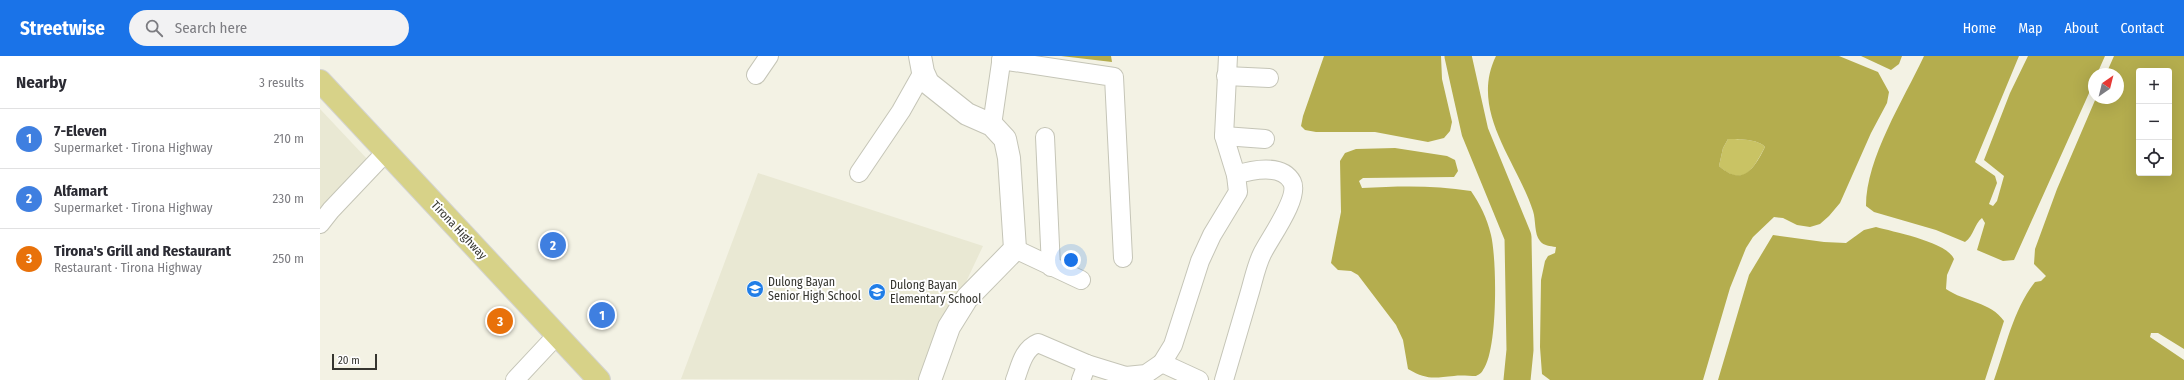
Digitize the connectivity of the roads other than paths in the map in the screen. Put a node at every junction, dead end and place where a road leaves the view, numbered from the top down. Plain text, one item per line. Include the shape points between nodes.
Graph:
1 (769, 56) edge
2 (1228, 56) edge
3 (1001, 58) edge
4 (921, 64) edge
5 (756, 75) dead end
6 (1226, 76) junction
7 (1269, 78) dead end
8 (320, 80) edge
9 (992, 125) junction
10 (1224, 136) junction
11 (1045, 137) dead end
12 (1265, 139) dead end
13 (386, 152) junction
14 (859, 173) dead end
15 (1236, 175) junction
16 (320, 224) edge
17 (1015, 250) junction
18 (1123, 258) dead end
19 (1051, 267) junction
20 (1081, 280) dead end
21 (557, 335) junction
22 (1162, 363) junction
23 (1084, 372) edge
24 (515, 380) edge
25 (599, 380) edge
26 (930, 380) edge
27 (1015, 380) edge
28 (1199, 380) edge
29 (1224, 380) edge

1 - 5 street
2 - 6 street
3 - 9 street
3 - 18 street via 1114,77
4 - 9 street via 928,83 941,95 967,114
4 - 14 street via 901,111
6 - 7 street
6 - 10 street
8 - 13 main road, Tirona Highway
9 - 17 street via 1005,139 1009,158
10 - 12 street
10 - 15 street
11 - 19 street
13 - 16 street
13 - 21 main road, Tirona Highway
15 - 22 street via 1238,192 1212,235 1200,261 1172,346
15 - 29 street via 1267,169 1292,181 1294,190 1290,204 1261,255
17 - 19 street
17 - 26 street via 967,298 949,327
19 - 20 street
21 - 24 street
21 - 25 main road, Tirona Highway
22 - 23 street via 1146,374 1136,376
22 - 28 street
23 - 27 street via 1038,343 1030,346 1026,352

